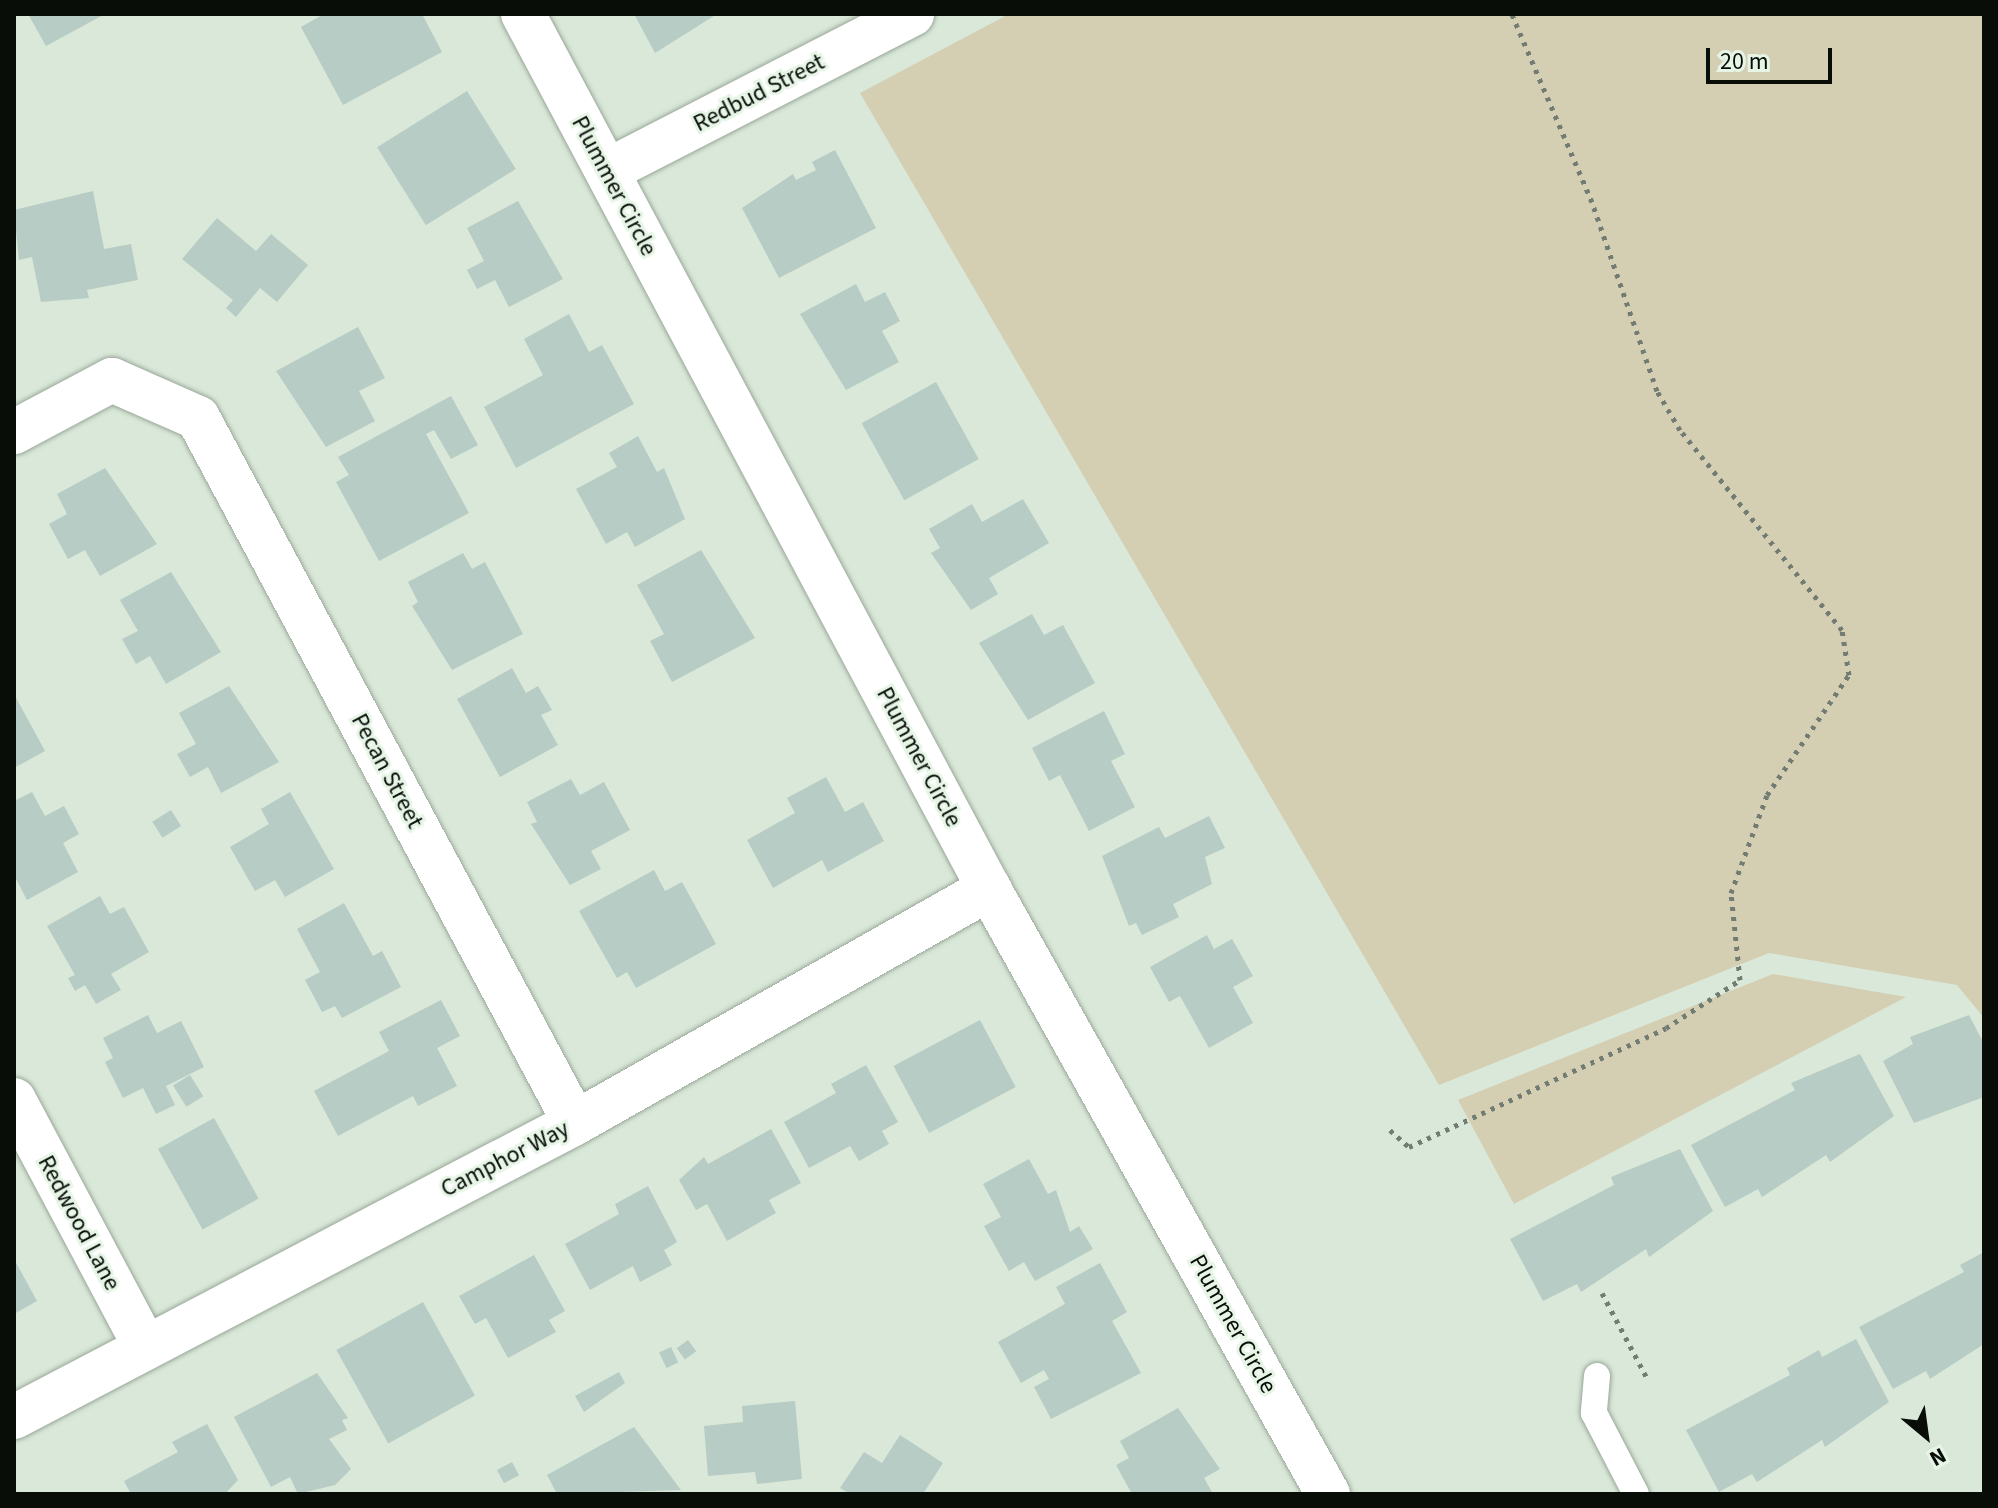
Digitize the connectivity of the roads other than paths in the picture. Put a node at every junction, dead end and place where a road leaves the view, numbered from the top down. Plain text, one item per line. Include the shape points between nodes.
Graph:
1 (523, 14) edge
2 (912, 14) edge
3 (607, 171) junction
4 (14, 432) edge
5 (989, 889) junction
6 (14, 1100) edge
7 (575, 1123) junction
8 (145, 1346) junction
9 (1597, 1376) dead end
10 (14, 1417) edge
11 (1328, 1494) edge
12 (1636, 1494) edge

1 - 3 street, Plummer Circle
2 - 3 street, Redbud Street
3 - 5 street, Plummer Circle
4 - 7 street, Pecan Street via 112,380 198,418
5 - 7 street, Camphor Way
5 - 11 street, Plummer Circle
6 - 8 street, Redwood Lane
7 - 8 street, Camphor Way
8 - 10 street, Camphor Way
9 - 12 lane via 1594,1413

